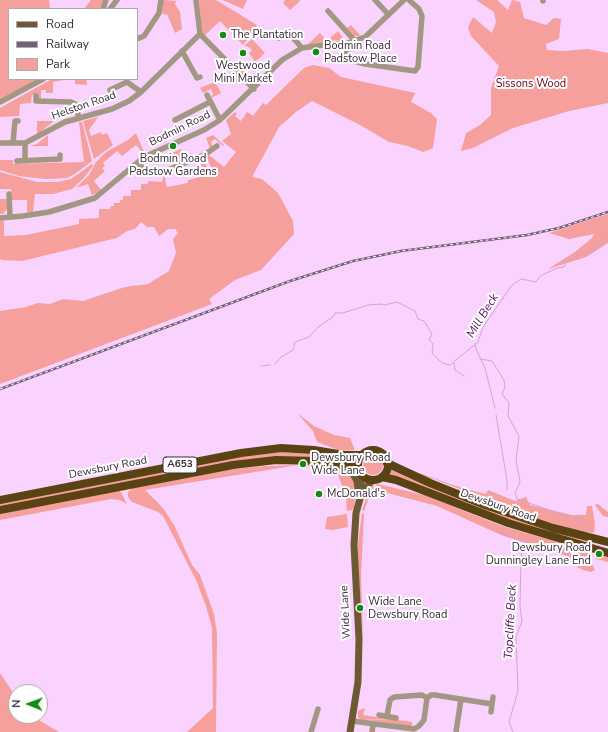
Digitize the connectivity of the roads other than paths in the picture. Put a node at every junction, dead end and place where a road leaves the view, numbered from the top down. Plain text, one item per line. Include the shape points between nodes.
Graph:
1 (117, 0) edge
2 (161, 0) edge
3 (196, 0) edge
4 (375, 0) edge
5 (410, 0) edge
6 (402, 1) edge
7 (111, 8) edge
8 (328, 11) dead end
9 (388, 14) junction
10 (200, 34) junction
11 (279, 38) dead end
12 (138, 39) edge
13 (355, 41) junction
14 (345, 44) junction
15 (302, 48) junction
16 (182, 51) junction
17 (200, 77) dead end
18 (41, 80) edge
19 (254, 89) junction
20 (110, 90) dead end
21 (141, 92) junction
22 (207, 95) dead end
23 (36, 96) dead end
24 (0, 102) edge
25 (210, 102) junction
26 (79, 118) junction
27 (174, 120) dead end
28 (220, 120) junction
29 (18, 121) dead end
30 (0, 143) edge
31 (13, 143) junction
32 (25, 143) junction
33 (217, 146) dead end
34 (60, 155) dead end
35 (17, 161) dead end
36 (25, 161) junction
37 (137, 163) junction
38 (9, 194) dead end
39 (10, 217) junction
40 (0, 218) edge
41 (362, 455) junction
42 (338, 463) junction
43 (387, 463) junction
44 (359, 470) junction
45 (382, 477) junction
46 (373, 480) junction
47 (362, 492) junction
48 (359, 499) junction
49 (0, 500) edge
50 (0, 510) edge
51 (595, 539) junction
52 (608, 542) edge
53 (592, 548) junction
54 (608, 553) edge
55 (494, 697) dead end
56 (427, 698) junction
57 (461, 699) junction
58 (492, 704) junction
59 (318, 709) dead end
60 (491, 712) dead end
61 (379, 715) dead end
62 (387, 716) junction
63 (396, 718) dead end
64 (352, 721) junction
65 (373, 725) junction
66 (409, 731) edge
67 (311, 732) edge
68 (350, 732) edge
69 (372, 732) edge
70 (456, 732) edge

1 - 7 street
2 - 12 street via 159,13 144,36
3 - 10 street
4 - 9 street
5 - 14 street via 422,16 418,67 415,71 354,61 347,54
6 - 9 street, Bodmin Road
8 - 13 street
9 - 13 street, Bodmin Road via 365,36
10 - 16 street, Helston Road
10 - 19 street
11 - 15 street via 287,31
13 - 14 street, Bodmin Road
14 - 15 street, Bodmin Road
15 - 19 street, Bodmin Road via 282,60
16 - 17 street via 197,78
16 - 21 street, Helston Road
18 - 24 street
19 - 28 street, Bodmin Road
20 - 21 street via 128,82
21 - 26 street, Helston Road via 112,109
22 - 25 street
23 - 26 street via 36,101 75,104
25 - 27 street
25 - 28 street
26 - 32 street, Helston Road via 50,129
28 - 37 street, Bodmin Road
29 - 31 street via 14,121
30 - 31 street, Helston Road
31 - 32 street, Helston Road
32 - 36 street
33 - 37 street via 168,170 146,171
34 - 36 street via 60,159
35 - 36 street
37 - 39 street, Bodmin Road via 103,193 89,200 49,212
38 - 39 street
39 - 40 street, Bodmin Road
41 - 43 highway, Dewsbury Road / A653 via 371,450 377,451 385,457
41 - 44 highway via 358,463
41 - 49 highway, Dewsbury Road / A653 via 281,448
42 - 44 highway, Dewsbury Road / A653
42 - 48 main road via 355,477
42 - 50 highway, Dewsbury Road / A653 via 298,459 234,465
43 - 45 highway via 387,471
43 - 51 highway, Dewsbury Road / A653 via 485,505
44 - 46 highway, Dewsbury Road / A653 via 365,478
44 - 47 main road
45 - 46 highway
45 - 53 highway, Dewsbury Road via 508,523
46 - 47 main road, Wide Lane
47 - 48 main road, Wide Lane
48 - 64 main road, Wide Lane via 354,545 359,639
51 - 52 highway, Dewsbury Road / A653
51 - 53 street
53 - 54 highway, Dewsbury Road
55 - 58 street
56 - 57 street via 431,695
56 - 62 street via 422,695 394,697 390,700
56 - 66 street via 424,720 420,726
57 - 58 street
57 - 70 street
58 - 60 street
59 - 67 street
61 - 62 street
62 - 63 street
64 - 65 street
64 - 68 main road, Wide Lane
65 - 66 street
65 - 69 street

